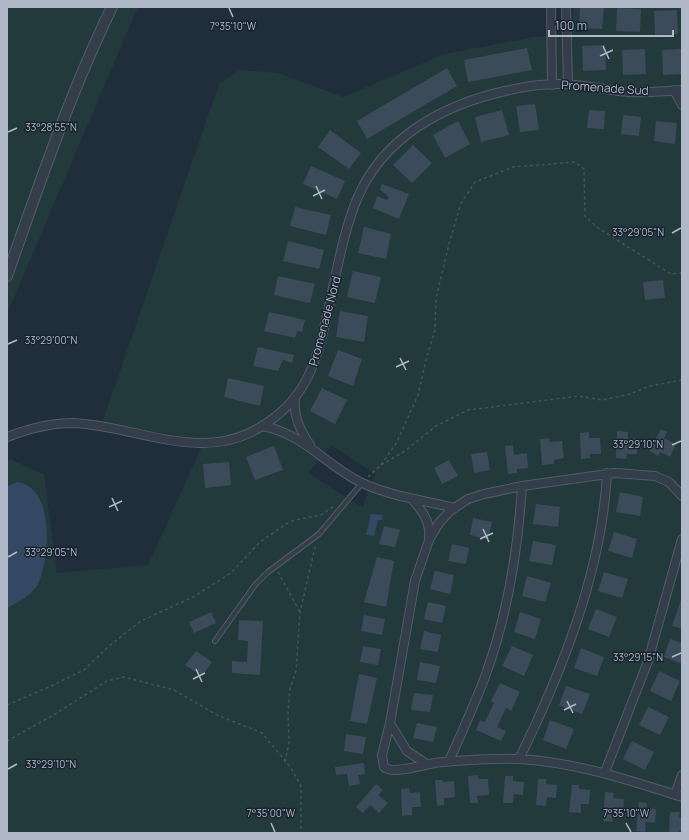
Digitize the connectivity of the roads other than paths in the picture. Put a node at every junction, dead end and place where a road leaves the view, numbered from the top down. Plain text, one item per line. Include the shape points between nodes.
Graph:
1 (112, 7) edge
2 (551, 7) edge
3 (566, 7) edge
4 (568, 84) junction
5 (552, 85) junction
6 (678, 90) edge
7 (682, 105) edge
8 (7, 276) edge
9 (295, 398) junction
10 (263, 426) junction
11 (7, 437) edge
12 (312, 450) junction
13 (607, 474) junction
14 (362, 483) junction
15 (522, 486) junction
16 (682, 496) edge
17 (412, 499) junction
18 (455, 508) junction
19 (429, 540) junction
20 (682, 540) edge
21 (215, 641) dead end
22 (390, 723) junction
23 (519, 759) junction
24 (449, 761) junction
25 (425, 764) junction
26 (605, 772) junction
27 (682, 776) edge
28 (678, 796) edge

1 - 8 street via 72,96
2 - 5 street
3 - 4 street
4 - 5 street, Promenade Sud
4 - 6 street, Promenade Sud via 628,92
5 - 9 street, Promenade Nord via 506,90 447,110 410,132 380,161 366,181 355,206 315,362
6 - 7 street
9 - 10 street, Promenade Nord
9 - 12 street via 296,419
10 - 11 street, Promenade Nord via 234,439 193,444 72,423 40,427
10 - 12 street via 288,433
12 - 14 street
13 - 15 street
13 - 16 street via 655,476 669,482
13 - 23 street via 602,522 580,611 550,694
14 - 17 street
14 - 21 lane via 319,534 275,567 250,590
15 - 18 street via 478,495
15 - 24 street via 517,550 500,628 471,713
17 - 18 street
17 - 19 street via 428,523
18 - 19 street via 439,523
19 - 22 street via 413,588
20 - 26 street via 648,661
22 - 25 street via 407,751
22 - 25 street via 382,755 384,767 388,771 396,771
23 - 24 street
23 - 26 street
24 - 25 street
26 - 28 street
27 - 28 street

